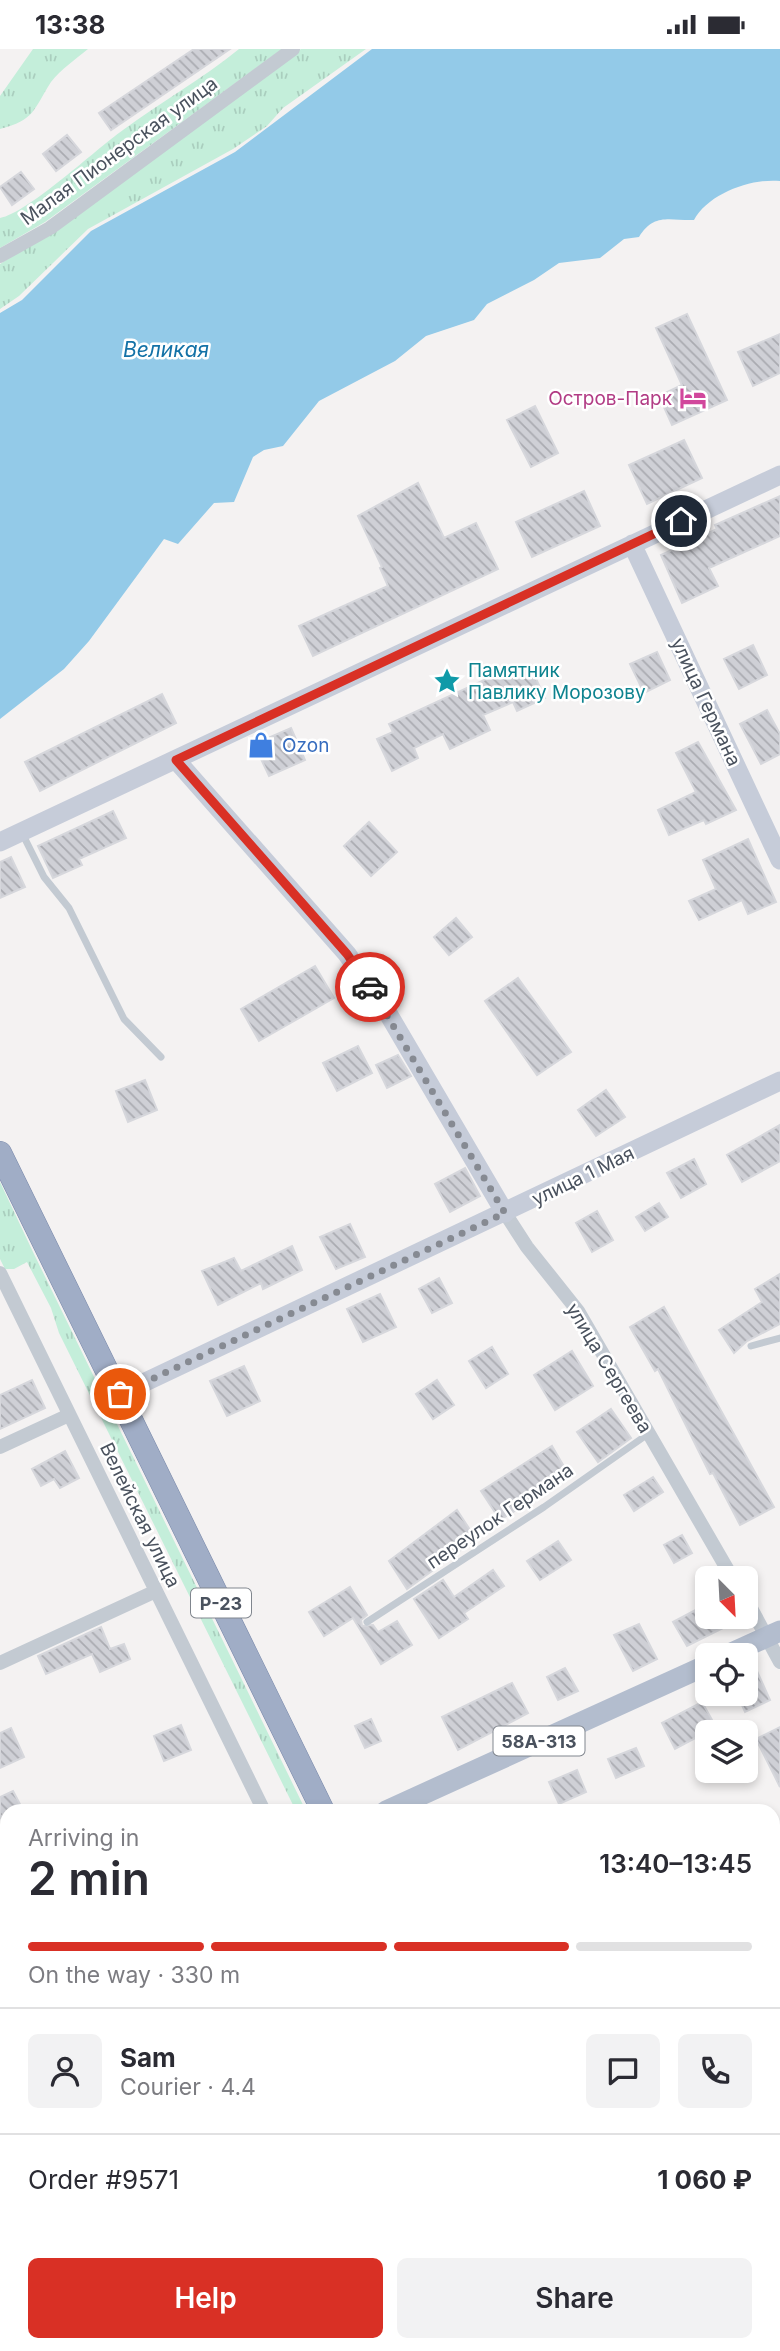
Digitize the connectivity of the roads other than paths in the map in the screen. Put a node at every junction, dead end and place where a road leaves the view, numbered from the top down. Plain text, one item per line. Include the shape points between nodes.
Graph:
1 (292, 49) edge
2 (0, 256) edge
3 (780, 475) edge
4 (632, 544) junction
5 (176, 760) junction
6 (22, 832) junction
7 (0, 842) edge
8 (780, 860) edge
9 (161, 1057) dead end
10 (780, 1081) edge
11 (0, 1153) edge
12 (505, 1213) junction
13 (0, 1273) edge
14 (780, 1338) edge
15 (751, 1346) dead end
16 (120, 1394) junction
17 (69, 1415) junction
18 (649, 1433) junction
19 (0, 1447) edge
20 (726, 1566) edge
21 (156, 1591) junction
22 (758, 1614) edge
23 (367, 1622) dead end
24 (774, 1634) edge
25 (754, 1643) edge
26 (780, 1662) edge
27 (0, 1663) edge
28 (695, 1671) edge
29 (261, 1804) edge
30 (320, 1804) edge
31 (409, 1804) edge

1 - 2 street, Малая Пионерская улица via 50,228
3 - 4 main road
4 - 5 main road
4 - 8 main road, улица Германа
5 - 6 main road
5 - 12 main road, улица Сергеева via 347,954 386,1010
6 - 7 main road
6 - 9 lane via 44,877 69,908 124,1020
10 - 12 main road, улица 1 Мая
11 - 16 highway, Р-23
12 - 16 main road, улица 1 Мая
12 - 18 street, улица Сергеева via 578,1311
13 - 17 street, Велейская улица
14 - 15 lane
16 - 30 highway, Р-23
17 - 19 street
17 - 21 street, Велейская улица
18 - 20 street, улица Сергеева
18 - 23 lane, переулок Германа
21 - 27 street
21 - 29 street, Велейская улица
22 - 24 street
24 - 25 main road
24 - 26 street
28 - 31 main road, 58А-313

